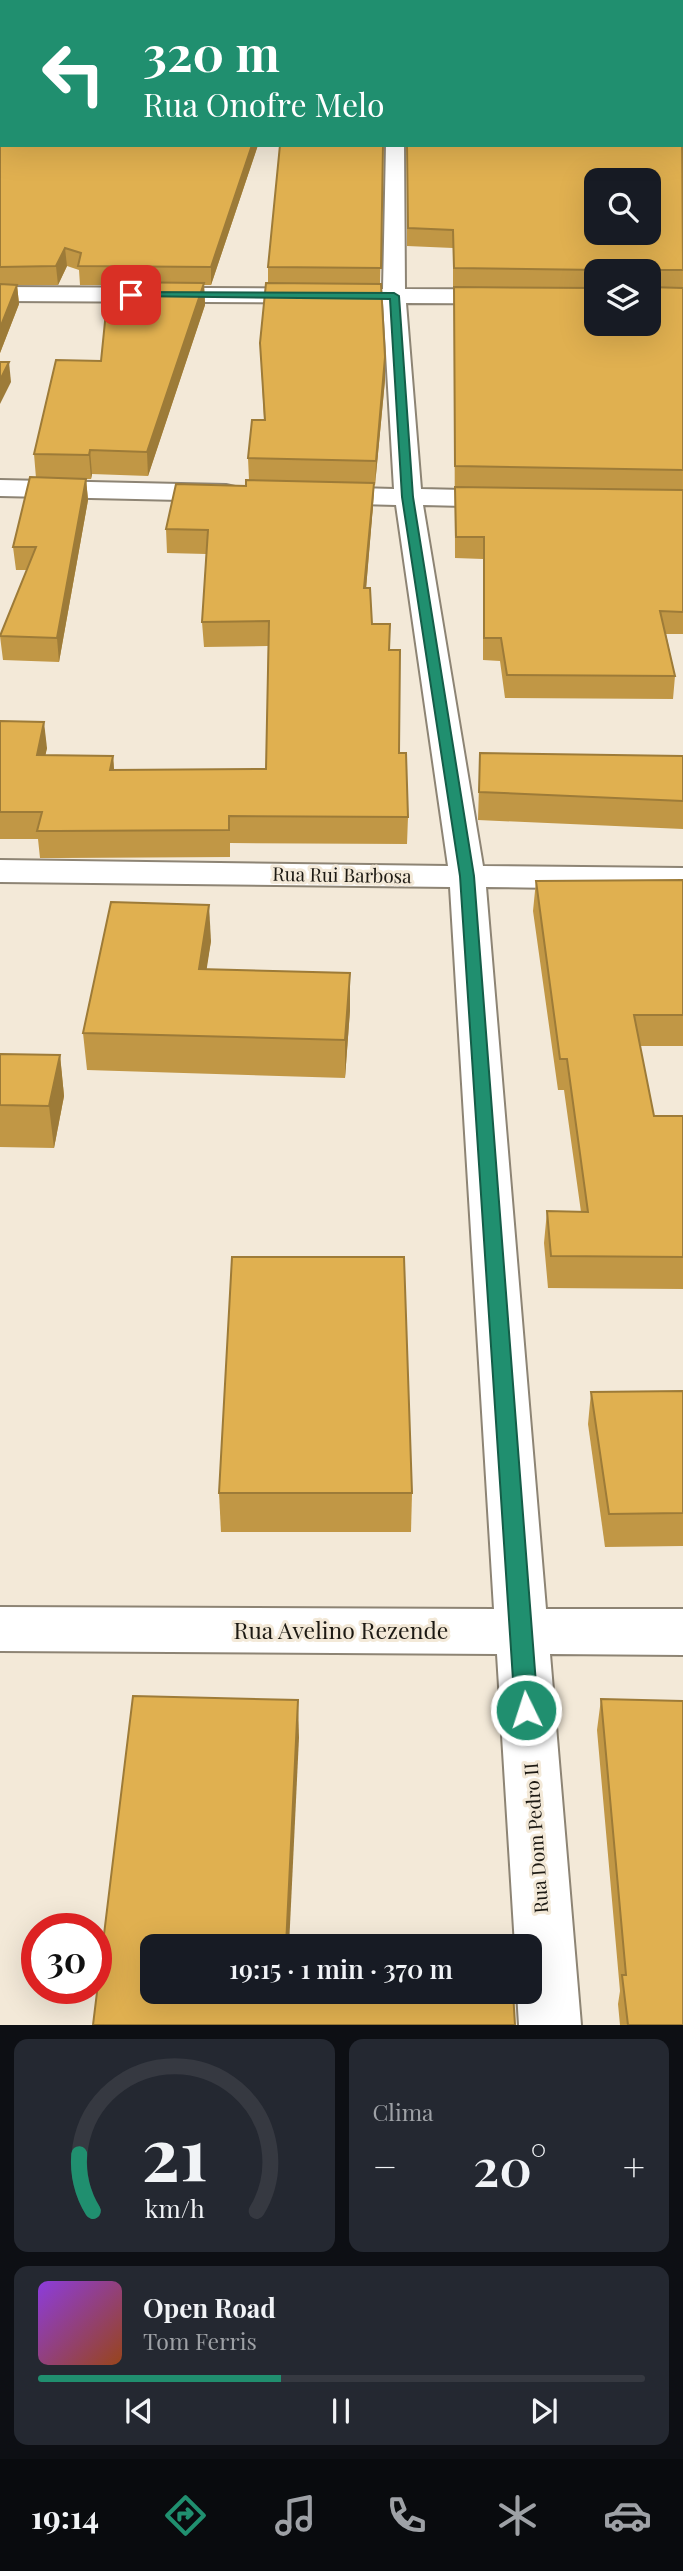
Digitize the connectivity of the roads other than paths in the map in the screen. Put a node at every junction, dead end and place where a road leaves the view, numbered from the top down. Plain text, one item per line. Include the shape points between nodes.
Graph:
1 (395, 147) edge
2 (0, 294) edge
3 (394, 296) junction
4 (584, 297) edge
5 (0, 488) edge
6 (245, 494) edge
7 (299, 495) edge
8 (408, 497) junction
9 (532, 499) edge
10 (0, 872) edge
11 (467, 876) junction
12 (683, 879) edge
13 (0, 1629) edge
14 (521, 1632) junction
15 (683, 1632) edge
16 (550, 2025) edge

1 - 3 street, Rua Dom Pedro II
2 - 3 street
3 - 4 street
3 - 8 street, Rua Dom Pedro II
5 - 6 street
7 - 8 street
8 - 9 street
8 - 11 street, Rua Dom Pedro II
10 - 11 street, Rua Rui Barbosa
11 - 12 street, Rua Rui Barbosa
11 - 14 street, Rua Dom Pedro II
13 - 14 street, Rua Avelino Rezende
14 - 15 street, Rua Avelino Rezende
14 - 16 street, Rua Dom Pedro II

